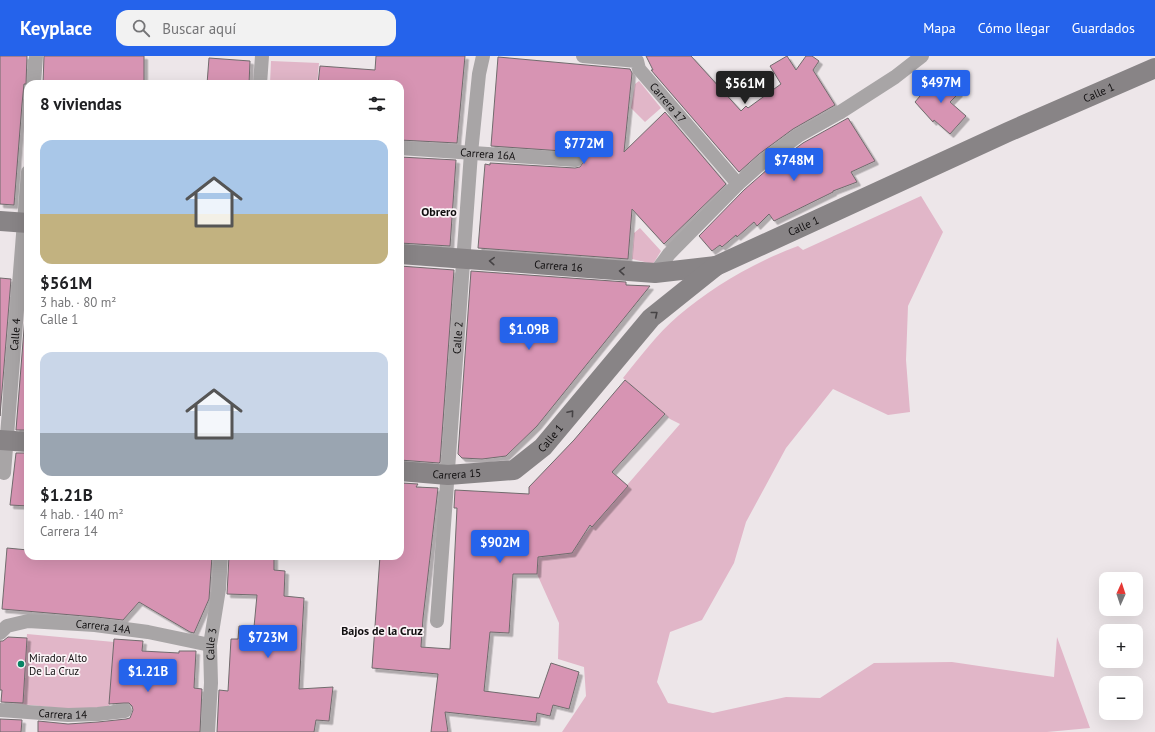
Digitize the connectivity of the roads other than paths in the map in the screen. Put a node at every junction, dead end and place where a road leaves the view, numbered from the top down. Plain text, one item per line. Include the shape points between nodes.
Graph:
1 (36, 56) edge
2 (262, 56) edge
3 (484, 56) edge
4 (583, 56) edge
5 (922, 56) edge
6 (1155, 68) edge
7 (34, 80) edge
8 (260, 80) edge
9 (404, 148) edge
10 (471, 153) junction
11 (576, 160) dead end
12 (738, 184) junction
13 (0, 220) edge
14 (24, 223) edge
15 (24, 243) edge
16 (404, 254) edge
17 (463, 258) junction
18 (716, 266) junction
19 (654, 273) junction
20 (4, 440) edge
21 (24, 442) edge
22 (514, 470) joint
23 (404, 471) edge
24 (4, 473) dead end
25 (448, 475) junction
26 (221, 560) edge
27 (437, 621) dead end
28 (0, 634) edge
29 (210, 645) junction
30 (0, 710) edge
31 (125, 711) dead end
32 (208, 732) edge

1 - 7 street
2 - 8 street
3 - 10 street, Calle 2 via 479,74
4 - 12 street, Carrera 17 via 637,61 639,69
5 - 12 street via 895,77 798,136
6 - 18 street, Calle 1 via 1000,135
9 - 10 street, Carrera 16A
10 - 11 street, Carrera 16A
10 - 17 street, Calle 2
12 - 19 street via 669,254
13 - 14 street
15 - 20 street, Calle 4
16 - 17 street, Carrera 16
19 -> 17 street, Carrera 16
17 - 25 street, Calle 2
18 - 19 street, Carrera 16
22 -> 18 street, Calle 1 via 543,447 651,318
20 - 21 street
20 - 24 street, Calle 4
22 - 25 street, Carrera 15
23 - 25 street, Carrera 15
25 - 27 street, Calle 2
26 - 29 street, Calle 3
28 - 29 street, Carrera 14A via 7,626 28,621 95,625 148,632
29 - 32 street, Calle 3
30 - 31 street, Carrera 14 via 68,715

